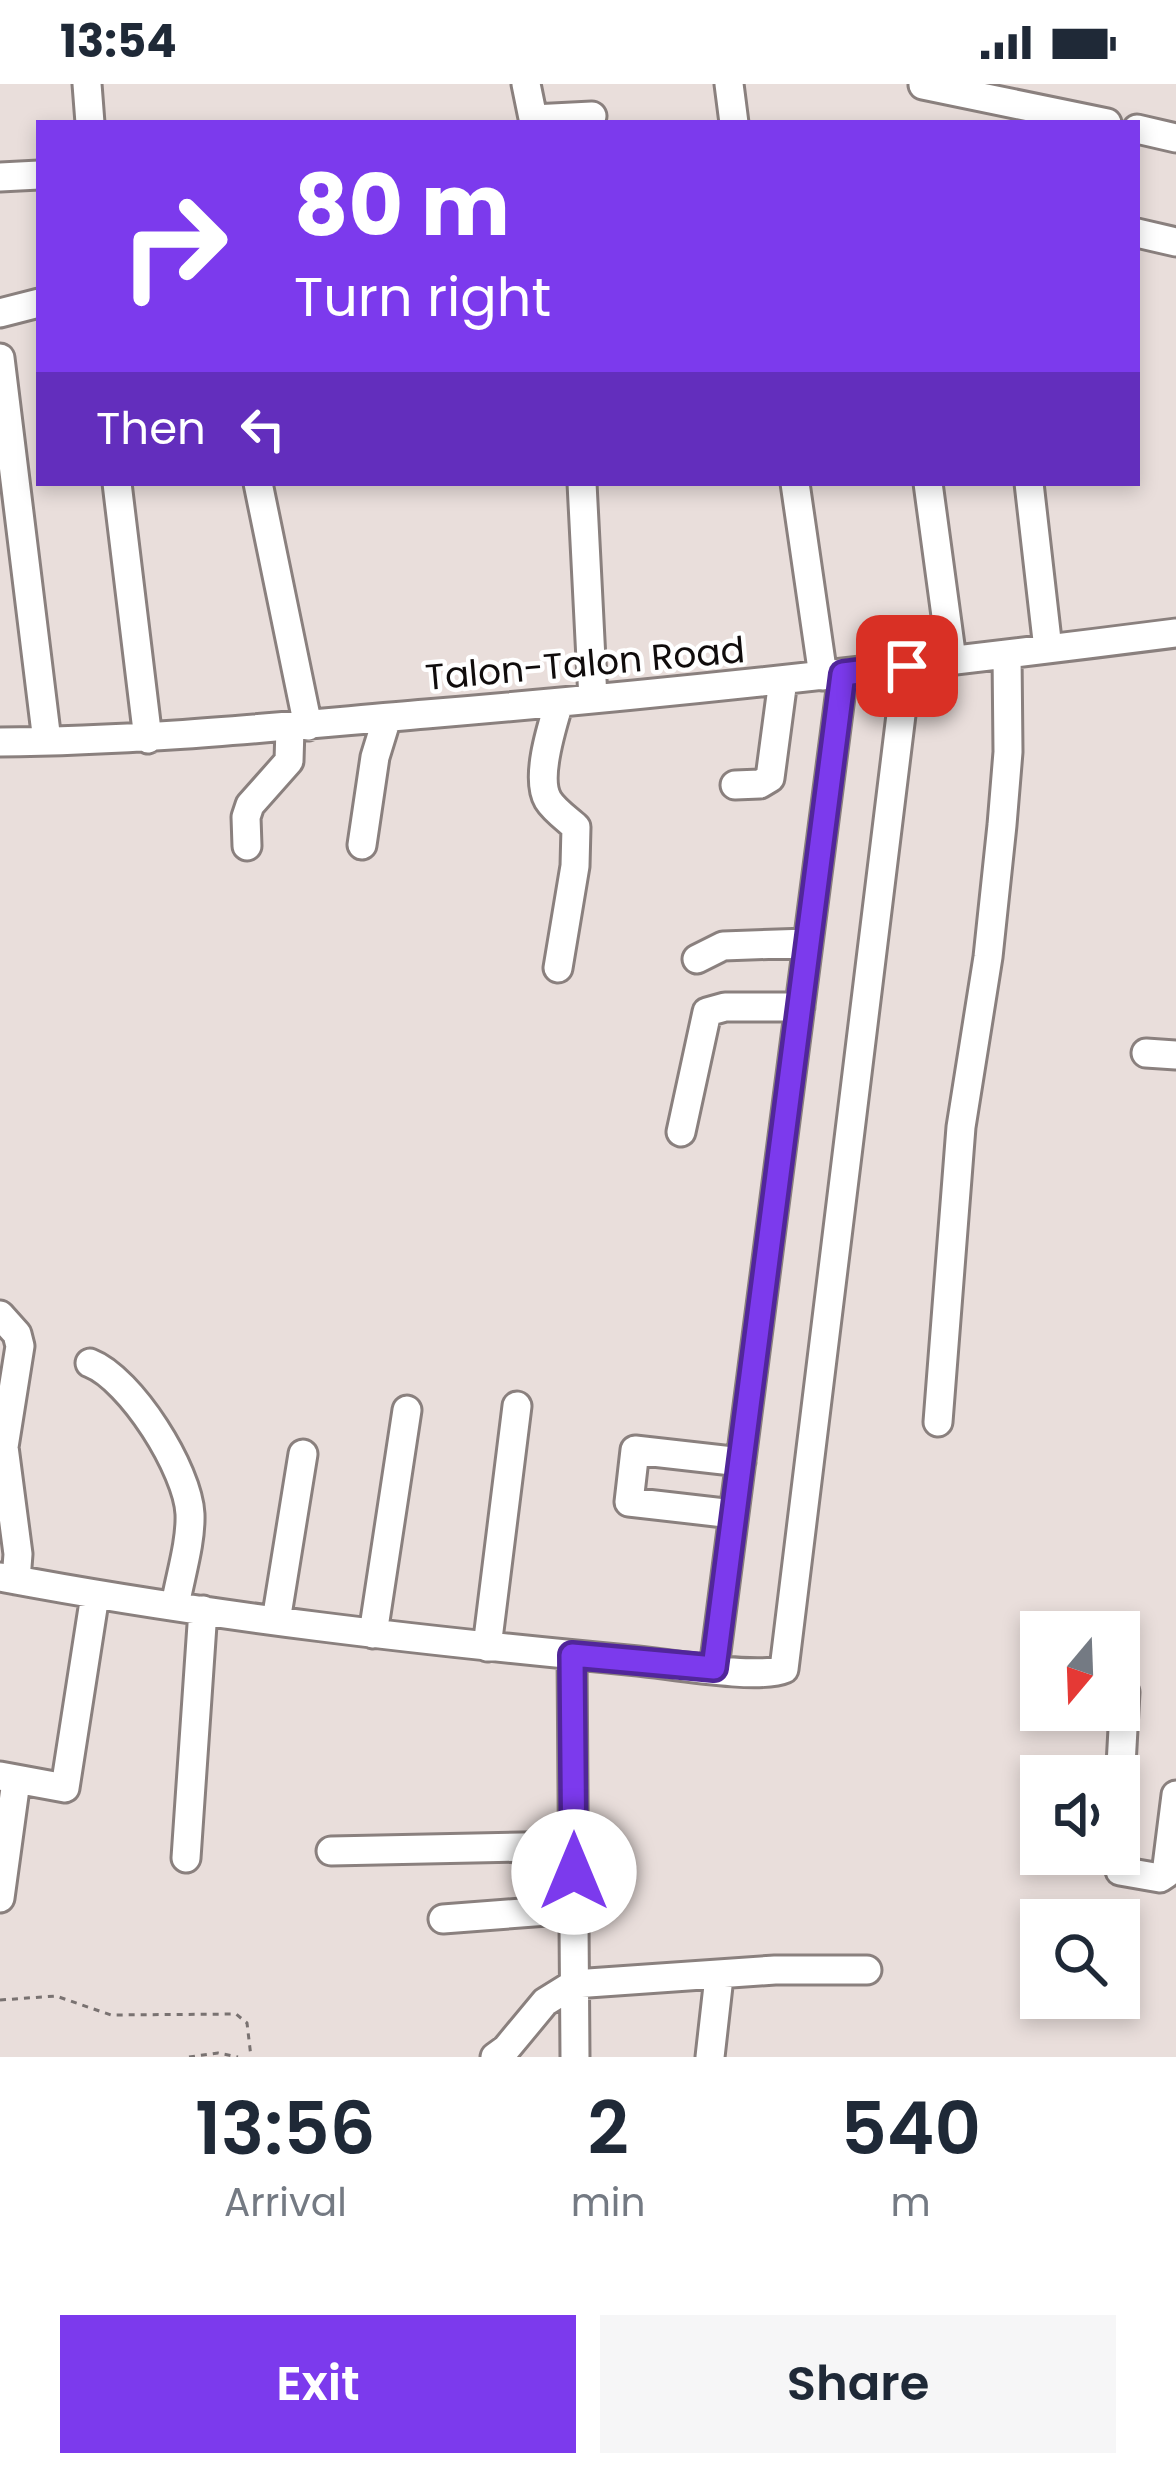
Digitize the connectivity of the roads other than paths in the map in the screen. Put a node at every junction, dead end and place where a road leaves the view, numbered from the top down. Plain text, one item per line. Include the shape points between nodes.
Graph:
1 (87, 84) edge
2 (526, 84) edge
3 (729, 84) edge
4 (923, 85) edge
5 (592, 116) dead end
6 (90, 120) edge
7 (533, 120) edge
8 (545, 120) edge
9 (734, 120) edge
10 (1092, 120) edge
11 (1140, 130) edge
12 (1176, 138) edge
13 (36, 175) edge
14 (0, 177) edge
15 (1140, 234) edge
16 (1176, 242) edge
17 (36, 304) edge
18 (0, 313) edge
19 (0, 358) edge
20 (5, 428) edge
21 (117, 486) edge
22 (259, 486) edge
23 (582, 486) edge
24 (797, 486) edge
25 (928, 486) edge
26 (1029, 486) edge
27 (1176, 633) edge
28 (1048, 649) junction
29 (1007, 654) junction
30 (952, 660) junction
31 (907, 666) junction
32 (833, 675) junction
33 (783, 680) junction
34 (592, 699) junction
35 (559, 703) junction
36 (387, 718) junction
37 (299, 727) junction
38 (148, 739) junction
39 (47, 741) junction
40 (0, 742) edge
41 (735, 785) dead end
42 (362, 845) dead end
43 (247, 846) dead end
44 (808, 943) junction
45 (697, 959) dead end
46 (558, 968) dead end
47 (800, 1007) junction
48 (1146, 1053) dead end
49 (1176, 1055) edge
50 (681, 1132) dead end
51 (0, 1315) edge
52 (90, 1363) dead end
53 (517, 1406) dead end
54 (406, 1410) dead end
55 (938, 1422) dead end
56 (303, 1454) dead end
57 (740, 1462) junction
58 (734, 1514) junction
59 (8, 1579) edge
60 (95, 1595) junction
61 (189, 1608) junction
62 (276, 1621) junction
63 (374, 1634) junction
64 (488, 1647) junction
65 (572, 1655) junction
66 (714, 1668) junction
67 (8, 1779) edge
68 (1176, 1795) edge
69 (574, 1846) junction
70 (331, 1851) dead end
71 (186, 1858) dead end
72 (1140, 1874) edge
73 (0, 1898) edge
74 (574, 1909) junction
75 (443, 1919) dead end
76 (866, 1970) dead end
77 (718, 1976) junction
78 (574, 1984) junction
79 (495, 2057) edge
80 (575, 2057) edge
81 (710, 2057) edge

1 - 6 street
2 - 7 street
3 - 9 street
4 - 10 street
5 - 8 street
11 - 12 street
13 - 14 street
15 - 16 street
17 - 18 street
19 - 20 street
20 - 39 street
21 - 38 street
22 - 37 street
23 - 34 street
24 - 32 street
25 - 30 street
26 - 28 street
27 - 28 street, Talon-Talon Road
28 - 29 street, Talon-Talon Road
29 - 30 street, Talon-Talon Road
29 - 55 street via 1002,825 961,1127
30 - 31 street, Talon-Talon Road
31 - 32 street, Talon-Talon Road
31 - 66 street via 784,1669
32 - 33 street, Talon-Talon Road
32 - 44 street
33 - 34 street, Talon-Talon Road
33 - 41 street via 770,778
34 - 35 street, Talon-Talon Road
35 - 36 street, Talon-Talon Road
35 - 46 street via 543,788 576,827
36 - 37 street, Talon-Talon Road
36 - 42 street
37 - 38 street, Talon-Talon Road
37 - 43 street via 289,761 250,805
38 - 39 street, Talon-Talon Road
39 - 40 street, Talon-Talon Road
44 - 45 street via 723,946
44 - 47 street
47 - 50 street via 707,1012
47 - 57 street
48 - 49 street
51 - 59 street via 20,1346 4,1447 18,1554
52 - 61 street via 132,1398 184,1484
53 - 64 street
54 - 63 street
56 - 62 street
57 - 58 street
57 - 58 street via 634,1450 628,1502
58 - 66 street
59 - 60 street
60 - 61 street
60 - 67 street via 65,1788
61 - 62 street
61 - 71 street
62 - 63 street
63 - 64 street
64 - 65 street
65 - 66 street
65 - 69 street
67 - 73 street
68 - 72 street via 1166,1874
69 - 70 street
69 - 74 street
74 - 75 street
74 - 78 street
76 - 77 street
77 - 78 street
77 - 81 street
78 - 79 street via 545,2002
78 - 80 street

